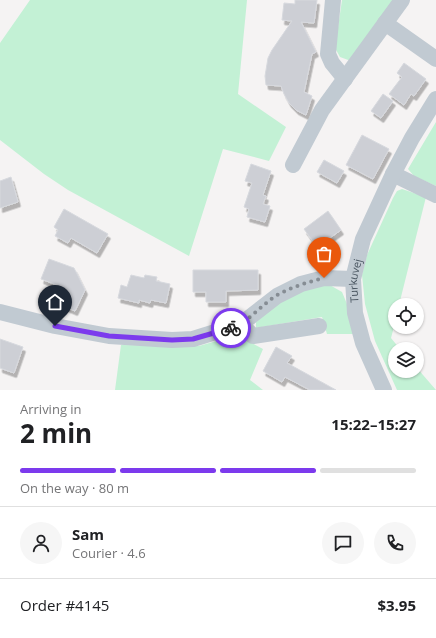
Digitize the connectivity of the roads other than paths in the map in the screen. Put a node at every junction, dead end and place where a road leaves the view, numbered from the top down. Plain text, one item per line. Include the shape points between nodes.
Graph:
1 (333, 0) edge
2 (402, 0) edge
3 (385, 23) junction
4 (436, 59) edge
5 (345, 79) junction
6 (436, 99) edge
7 (294, 165) dead end
8 (392, 174) junction
9 (436, 195) edge
10 (353, 279) junction
11 (0, 312) edge
12 (241, 324) junction
13 (319, 326) dead end
14 (384, 390) edge

1 - 5 street via 328,54 332,64
2 - 3 street
3 - 4 street
3 - 5 street
5 - 7 street via 322,110
6 - 8 street, Turkuvej
8 - 9 street
8 - 10 street, Turkuvej via 363,239
10 - 12 street via 324,278 301,284 277,296
10 - 14 street, Turkuvej via 355,313 362,342
11 - 12 street via 109,336 172,340 193,339
12 - 13 street via 253,336

